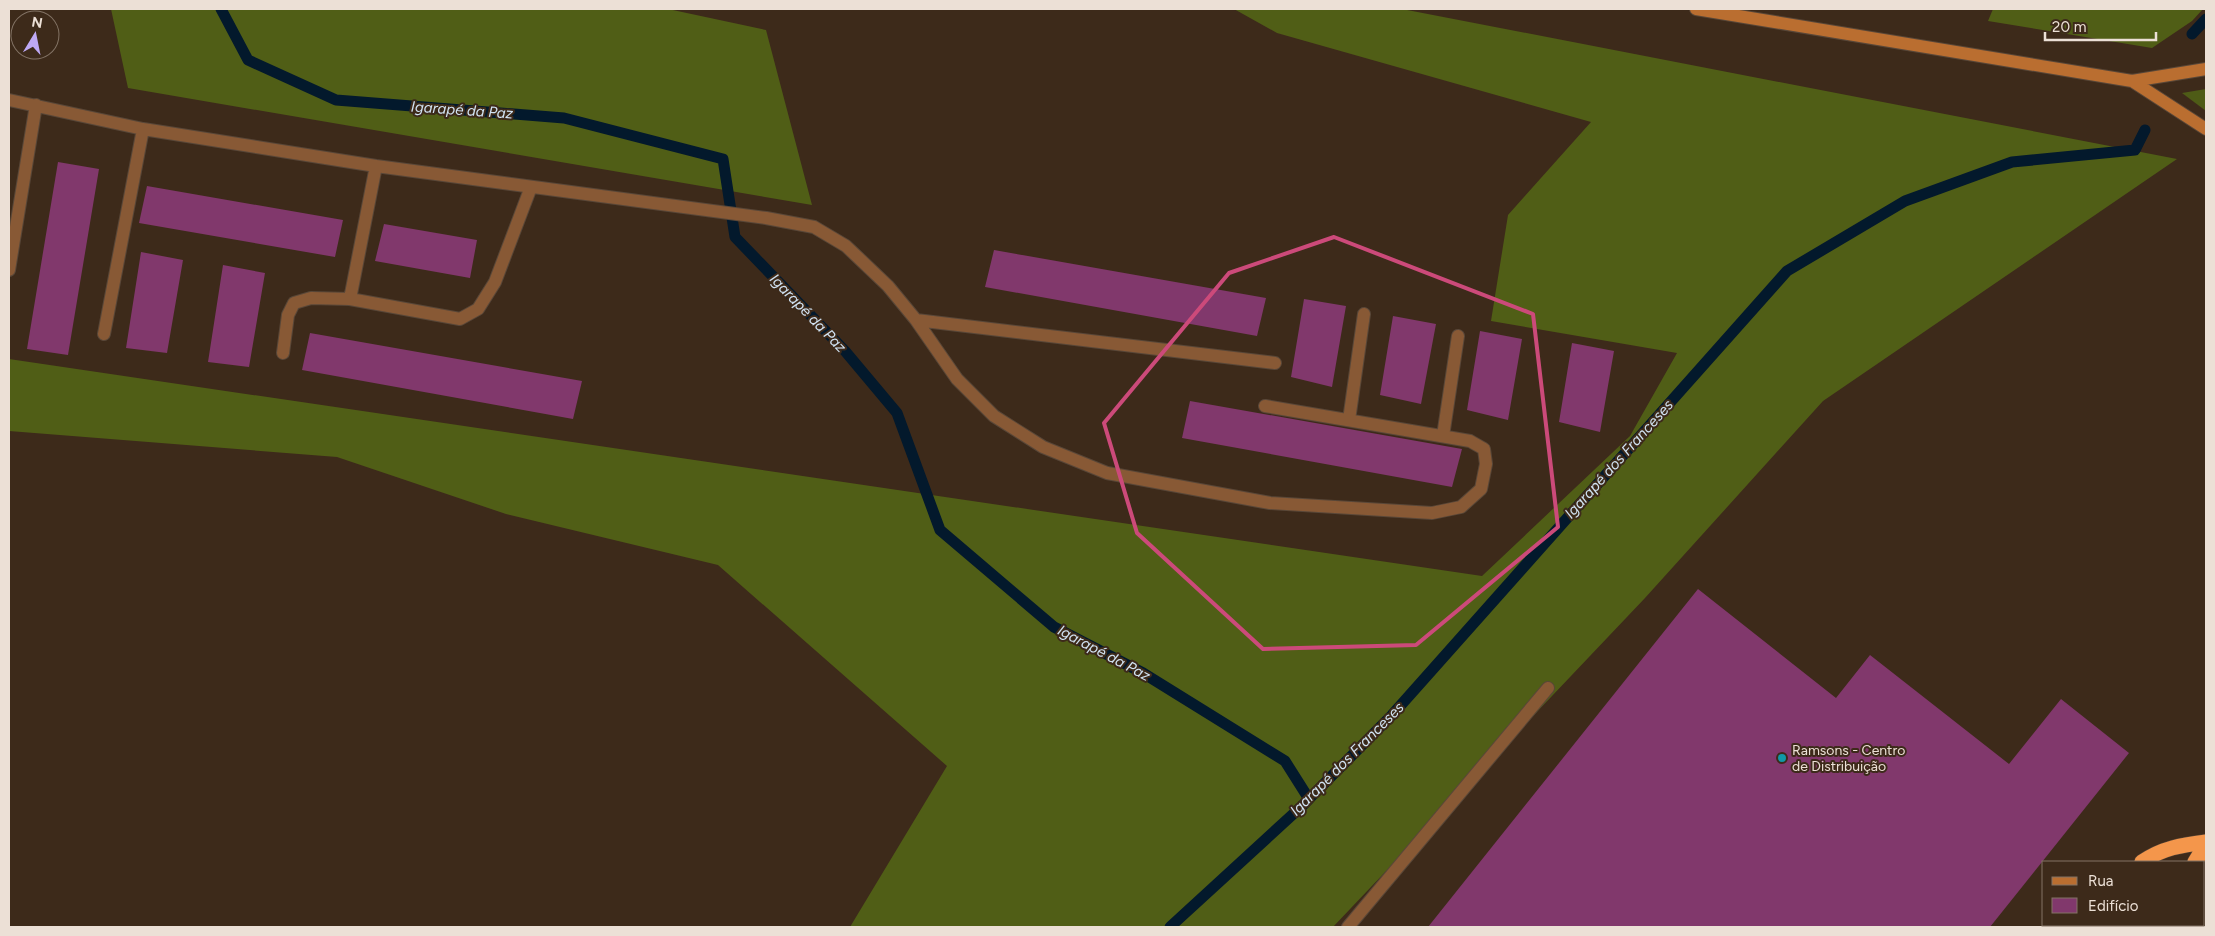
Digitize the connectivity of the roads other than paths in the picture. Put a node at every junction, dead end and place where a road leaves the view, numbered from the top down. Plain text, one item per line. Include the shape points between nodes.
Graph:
1 (1696, 9) edge
2 (2206, 69) edge
3 (2132, 81) junction
4 (9, 100) edge
5 (36, 105) junction
6 (143, 129) junction
7 (2206, 129) edge
8 (376, 166) junction
9 (531, 187) junction
10 (9, 270) edge
11 (350, 299) junction
12 (1364, 314) dead end
13 (916, 320) junction
14 (104, 334) dead end
15 (1458, 336) dead end
16 (283, 353) dead end
17 (1275, 363) dead end
18 (1265, 406) dead end
19 (1349, 420) junction
20 (1443, 436) junction
21 (1548, 688) dead end
22 (2206, 843) edge
23 (2144, 861) edge
24 (2196, 861) edge
25 (1348, 927) edge

1 - 3 street
2 - 3 street
3 - 7 street
4 - 5 street
5 - 6 street
5 - 10 street
6 - 8 street
6 - 14 street
8 - 9 street
8 - 11 street
9 - 11 street via 495,282 478,309 460,319
9 - 13 street via 814,226 846,246 888,286
11 - 16 street via 311,298 294,303 288,315
12 - 19 street
13 - 17 street
13 - 20 street via 957,379 994,416 1043,447 1107,474 1270,503 1432,513 1461,507 1481,489 1486,464 1484,449 1470,441
15 - 20 street
18 - 19 street
19 - 20 street
21 - 25 street
22 - 23 highway via 2178,845
22 - 24 highway

